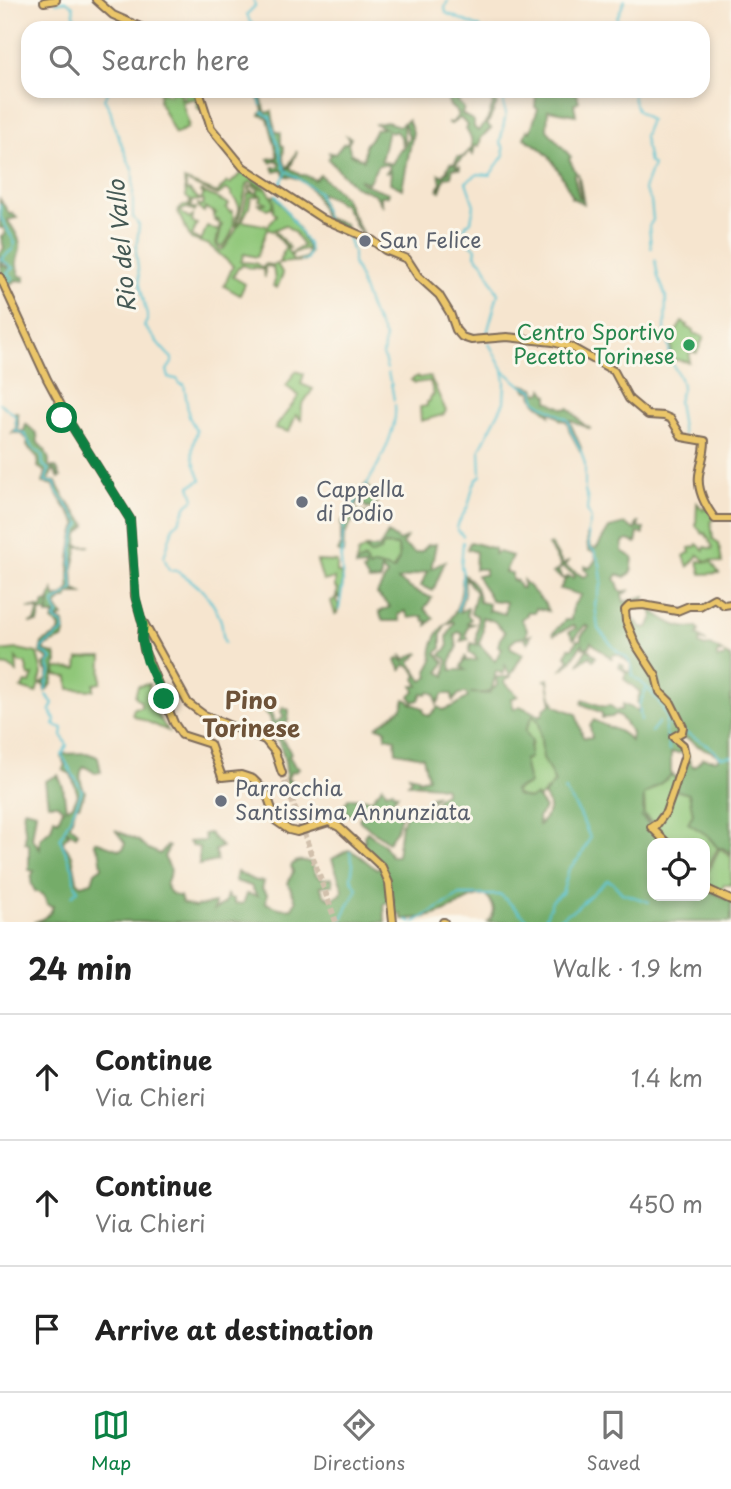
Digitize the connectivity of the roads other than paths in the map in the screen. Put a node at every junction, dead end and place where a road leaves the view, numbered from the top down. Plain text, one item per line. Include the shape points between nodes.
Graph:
1 (96, 0) edge
2 (122, 21) edge
3 (201, 98) edge
4 (2, 282) edge
5 (731, 519) edge
6 (731, 604) edge
7 (146, 632) junction
8 (282, 773) tunnel mouth
9 (663, 838) edge
10 (710, 890) edge
11 (731, 900) edge
12 (392, 918) edge

1 - 2 main road
3 - 5 main road via 211,128 243,167 315,215 410,262 439,295 460,335 471,340 507,337 571,347 614,372 627,397 645,414 668,417 682,437 705,441 700,489 715,519
4 - 7 main road via 64,415 130,519 135,593
6 - 9 main road via 714,598 677,611 643,605 625,612 659,691 683,727 673,737 681,742 685,755 666,811 655,828
7 - 8 main road via 188,703 204,715 265,740
7 - 12 main road via 147,661 182,735 212,746 223,777 253,779 266,792 276,821 289,830 331,822 352,840 382,867 389,883
10 - 11 main road

